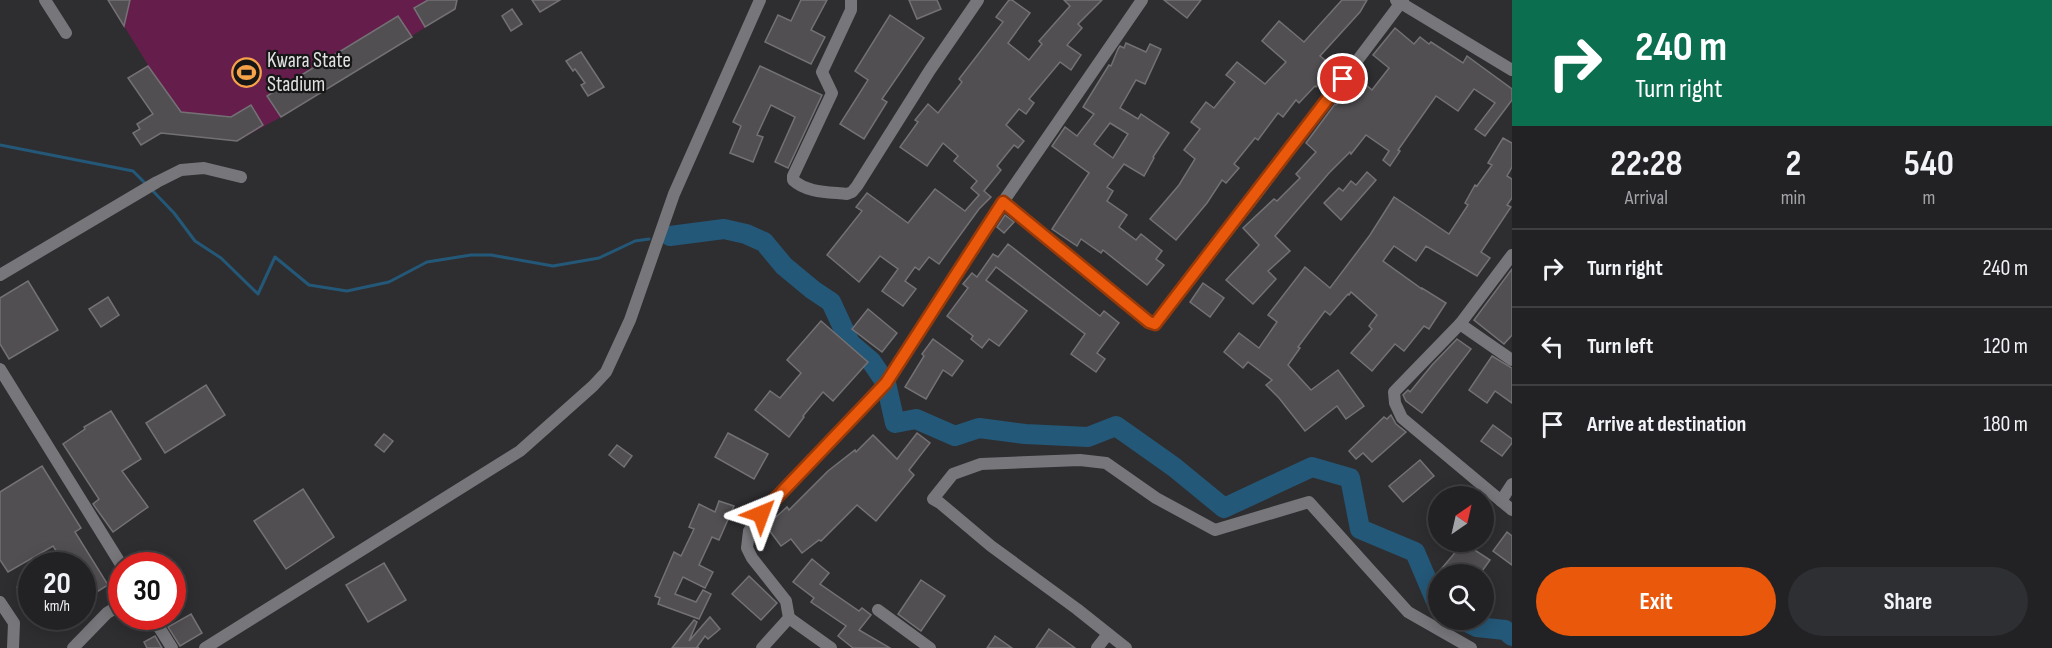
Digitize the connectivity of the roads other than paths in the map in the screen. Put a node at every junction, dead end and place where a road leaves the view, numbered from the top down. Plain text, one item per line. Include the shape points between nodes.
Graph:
1 (45, 0) edge
2 (760, 0) edge
3 (851, 0) edge
4 (978, 0) edge
5 (1142, 0) edge
6 (1400, 1) edge
7 (66, 33) dead end
8 (1512, 70) edge
9 (241, 177) dead end
10 (1003, 202) junction
11 (1512, 255) edge
12 (0, 275) edge
13 (1460, 324) junction
14 (1512, 360) edge
15 (0, 369) edge
16 (1512, 483) edge
17 (1501, 501) junction
18 (1512, 510) edge
19 (113, 552) edge
20 (0, 602) edge
21 (878, 610) dead end
22 (108, 612) edge
23 (789, 618) junction
24 (161, 630) edge
25 (1108, 634) junction
26 (13, 648) edge
27 (73, 648) edge
28 (172, 648) edge
29 (205, 648) edge
30 (762, 648) edge
31 (831, 648) edge
32 (930, 648) edge
33 (1097, 648) edge
34 (1126, 648) edge
35 (1471, 648) edge

1 - 7 street
2 - 29 street via 674,194 630,320 606,372 520,451
3 - 4 street via 851,10 822,72 832,93 793,176 796,183 807,188 847,194 857,186
5 - 10 street
6 - 8 street
6 - 10 street via 1155,324
9 - 12 street via 204,168 181,170
10 - 23 street via 890,378 749,531 747,548 786,601
11 - 13 street
13 - 14 street
13 - 17 street via 1394,392 1395,403 1402,418
15 - 19 street
16 - 17 street
17 - 18 street
20 - 26 street via 14,623
21 - 32 street
22 - 27 street
23 - 30 street
23 - 31 street
24 - 28 street
25 - 33 street
25 - 34 street
25 - 35 street via 933,499 953,474 981,464 1080,460 1106,463 1156,498 1215,530 1309,502 1408,612

